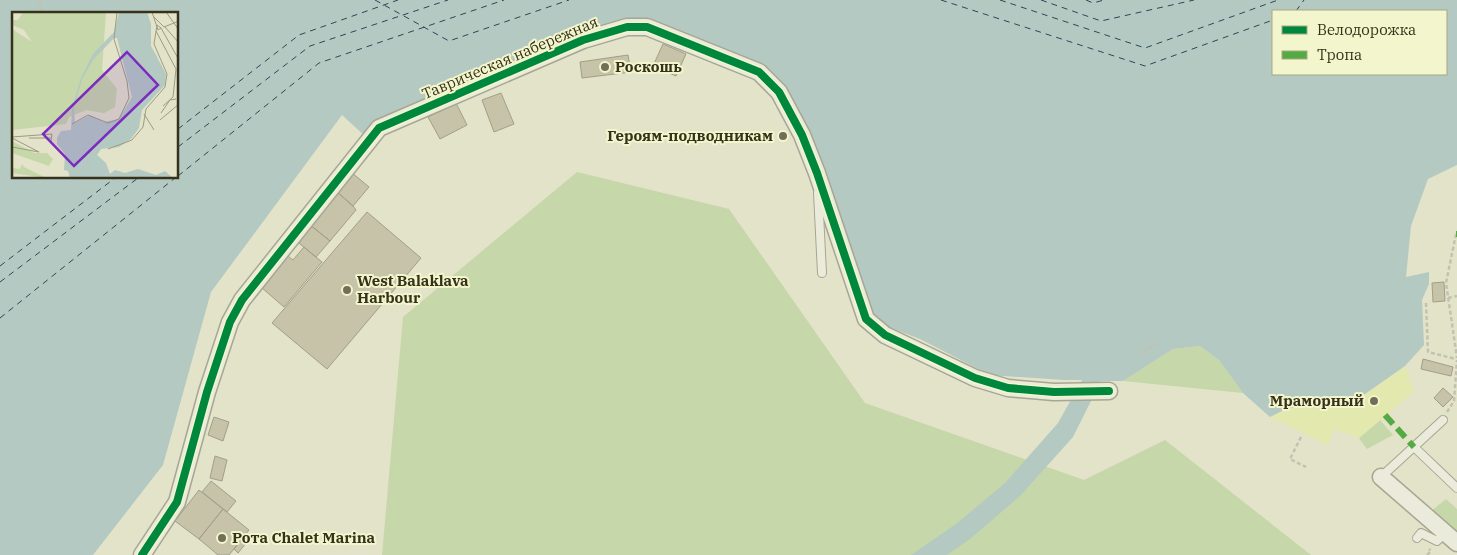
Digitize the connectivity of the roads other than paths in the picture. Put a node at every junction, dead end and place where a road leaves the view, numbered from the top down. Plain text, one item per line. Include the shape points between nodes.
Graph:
1 (817, 173) junction
2 (822, 273) dead end
3 (1109, 391) dead end
4 (1443, 420) road end
5 (1414, 447) junction
6 (1381, 477) joint
7 (1457, 488) edge
8 (1417, 538) dead end
9 (1451, 538) edge
10 (142, 555) edge

1 - 2 lane
1 - 3 street, Таврическая набережная via 866,319 885,335 975,378 1008,388 1054,392
1 - 10 street, Таврическая набережная via 802,135 779,92 760,72 647,27 627,27 583,40 379,128 242,300 230,322 207,392 177,502
4 - 5 lane
5 - 6 lane
5 - 7 lane
6 - 9 street
8 - 9 lane via 1421,533 1437,541

